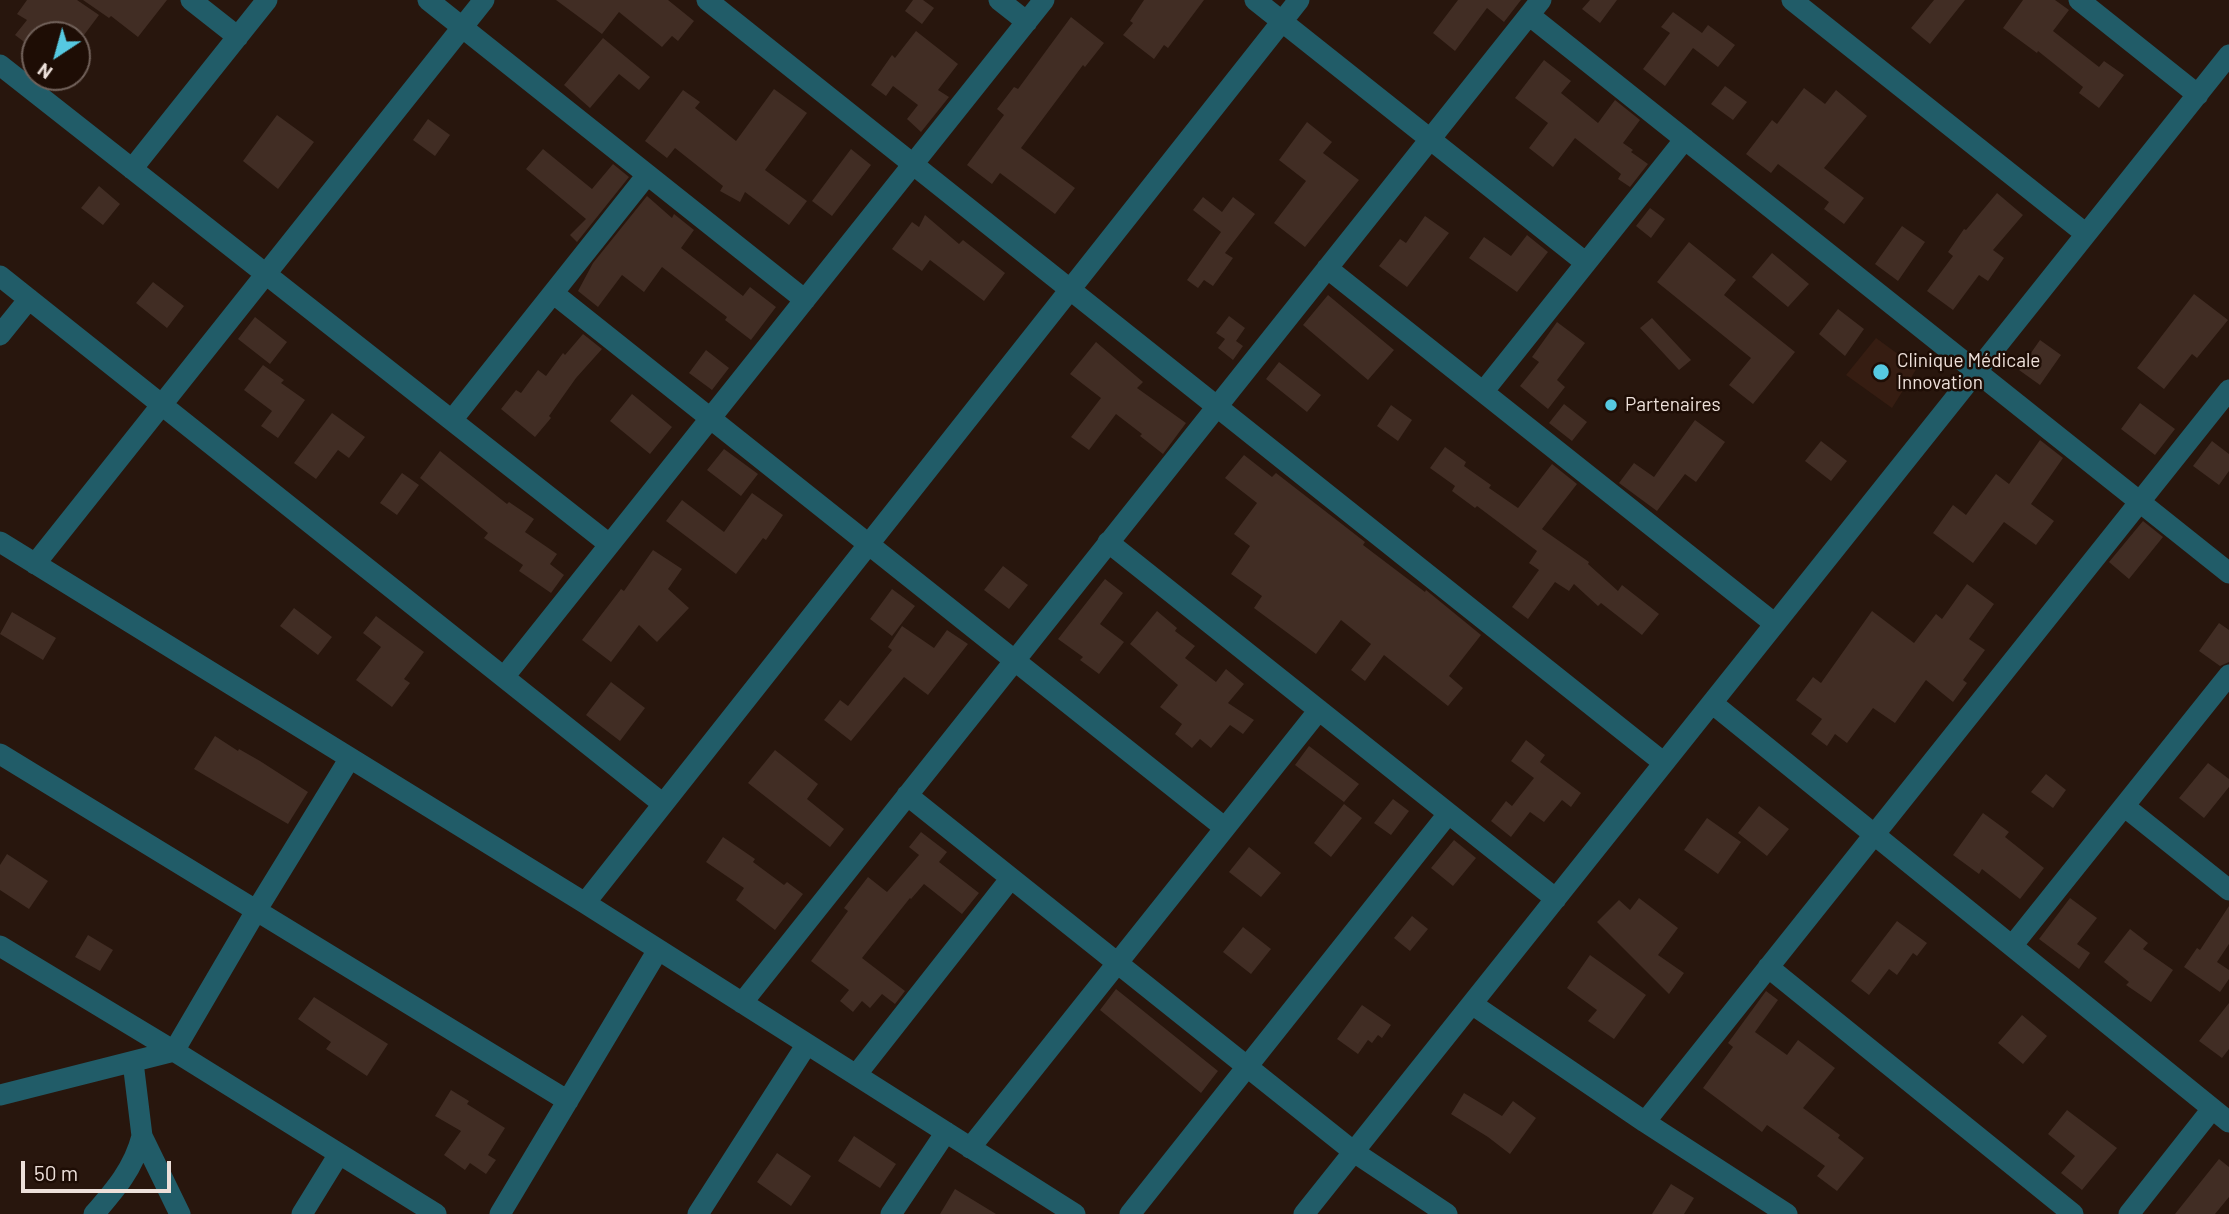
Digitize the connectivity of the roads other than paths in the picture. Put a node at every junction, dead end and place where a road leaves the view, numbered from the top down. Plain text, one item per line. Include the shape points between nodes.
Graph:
1 (191, 0) edge
2 (267, 0) edge
3 (428, 0) edge
4 (484, 0) edge
5 (707, 0) edge
6 (999, 0) edge
7 (1044, 0) edge
8 (1255, 0) edge
9 (1298, 0) edge
10 (1792, 0) edge
11 (2079, 0) edge
12 (1535, 7) edge
13 (1282, 21) junction
14 (1027, 22) junction
15 (463, 27) junction
16 (238, 37) junction
17 (2229, 55) edge
18 (0, 65) edge
19 (2198, 94) junction
20 (1430, 139) junction
21 (1685, 139) junction
22 (913, 164) junction
23 (132, 169) junction
24 (648, 175) junction
25 (2086, 234) junction
26 (1586, 263) junction
27 (1328, 268) junction
28 (266, 274) junction
29 (0, 276) edge
30 (1070, 290) junction
31 (553, 293) junction
32 (29, 299) junction
33 (805, 300) junction
34 (0, 335) edge
35 (1977, 372) junction
36 (2229, 390) edge
37 (1483, 392) junction
38 (162, 404) junction
39 (1216, 406) junction
40 (710, 418) junction
41 (452, 420) junction
42 (2140, 502) junction
43 (0, 542) edge
44 (1108, 542) junction
45 (610, 544) junction
46 (869, 544) junction
47 (35, 564) junction
48 (2229, 573) edge
49 (1775, 624) junction
50 (1014, 660) junction
51 (504, 677) junction
52 (2228, 679) edge
53 (1712, 703) junction
54 (1319, 710) junction
55 (0, 754) edge
56 (350, 758) junction
57 (1664, 763) junction
58 (907, 795) junction
59 (663, 804) junction
60 (2124, 806) junction
61 (1448, 814) junction
62 (1225, 828) junction
63 (1874, 834) junction
64 (1011, 878) junction
65 (2229, 890) edge
66 (1556, 899) junction
67 (585, 903) junction
68 (256, 911) junction
69 (0, 946) edge
70 (2012, 946) junction
71 (658, 950) junction
72 (1118, 963) junction
73 (1769, 967) junction
74 (742, 1003) junction
75 (1472, 1004) junction
76 (807, 1044) junction
77 (174, 1051) junction
78 (133, 1062) junction
79 (1247, 1066) junction
80 (856, 1075) junction
81 (0, 1095) edge
82 (568, 1101) junction
83 (2221, 1116) edge
84 (1645, 1122) junction
85 (946, 1132) junction
86 (142, 1136) junction
87 (970, 1148) junction
88 (1354, 1152) junction
89 (339, 1154) junction
90 (94, 1214) edge
91 (180, 1214) edge
92 (302, 1214) edge
93 (436, 1214) edge
94 (500, 1214) edge
95 (698, 1214) edge
96 (891, 1214) edge
97 (1075, 1214) edge
98 (1130, 1214) edge
99 (1304, 1214) edge
100 (1447, 1214) edge
101 (1787, 1214) edge
102 (2073, 1214) edge
103 (2129, 1214) edge

1 - 16 street
2 - 16 street
3 - 15 street
4 - 15 street
5 - 22 street
6 - 14 street
7 - 14 street
8 - 13 street
9 - 13 street
10 - 25 street
11 - 19 street
12 - 20 street
12 - 21 street
13 - 20 street
13 - 30 street
14 - 22 street
15 - 24 street
15 - 28 street
16 - 23 street
17 - 19 street
18 - 23 street
19 - 25 street
20 - 26 street
20 - 27 street
21 - 26 street
21 - 35 street
22 - 30 street
22 - 33 street
23 - 28 street
24 - 31 street
24 - 33 street
25 - 35 street
26 - 37 street
27 - 37 street
27 - 39 street
28 - 38 street
28 - 41 street
29 - 32 street
30 - 39 street
30 - 46 street
31 - 40 street
31 - 41 street
32 - 34 street
32 - 38 street
33 - 40 street
35 - 42 street
35 - 49 street
36 - 42 street
37 - 49 street
38 - 47 street
38 - 51 street
39 - 44 street
39 - 57 street
40 - 45 street
40 - 46 street
41 - 45 street
42 - 48 street
42 - 63 street
43 - 47 street
44 - 50 street
44 - 54 street
45 - 51 street
46 - 50 street
46 - 59 street
47 - 56 street
49 - 53 street
50 - 58 street
50 - 62 street
51 - 59 street
52 - 60 street
53 - 57 street
53 - 63 street
54 - 61 street
54 - 62 street
55 - 68 street
56 - 67 street
56 - 68 street
57 - 66 street
58 - 64 street
58 - 74 street
59 - 67 street
60 - 65 street
60 - 70 street
61 - 66 street
61 - 79 street
62 - 72 street
63 - 70 street
63 - 73 street
64 - 72 street
64 - 80 street
66 - 75 street
67 - 71 street
68 - 77 street
68 - 82 street
69 - 77 street
70 - 83 street
71 - 74 street
71 - 82 street
72 - 79 street
72 - 87 street
73 - 84 street
73 - 102 street
74 - 76 street
75 - 84 street
75 - 88 street
76 - 80 street
76 - 95 street
77 - 78 street
77 - 89 street
78 - 81 street
78 - 86 street
79 - 88 street
79 - 98 street
80 - 85 street
82 - 94 street
83 - 103 street
84 - 101 street
85 - 87 street
85 - 96 street
86 - 90 street via 125,1177
86 - 91 street
87 - 97 street
88 - 99 street
88 - 100 street
89 - 92 street
89 - 93 street

